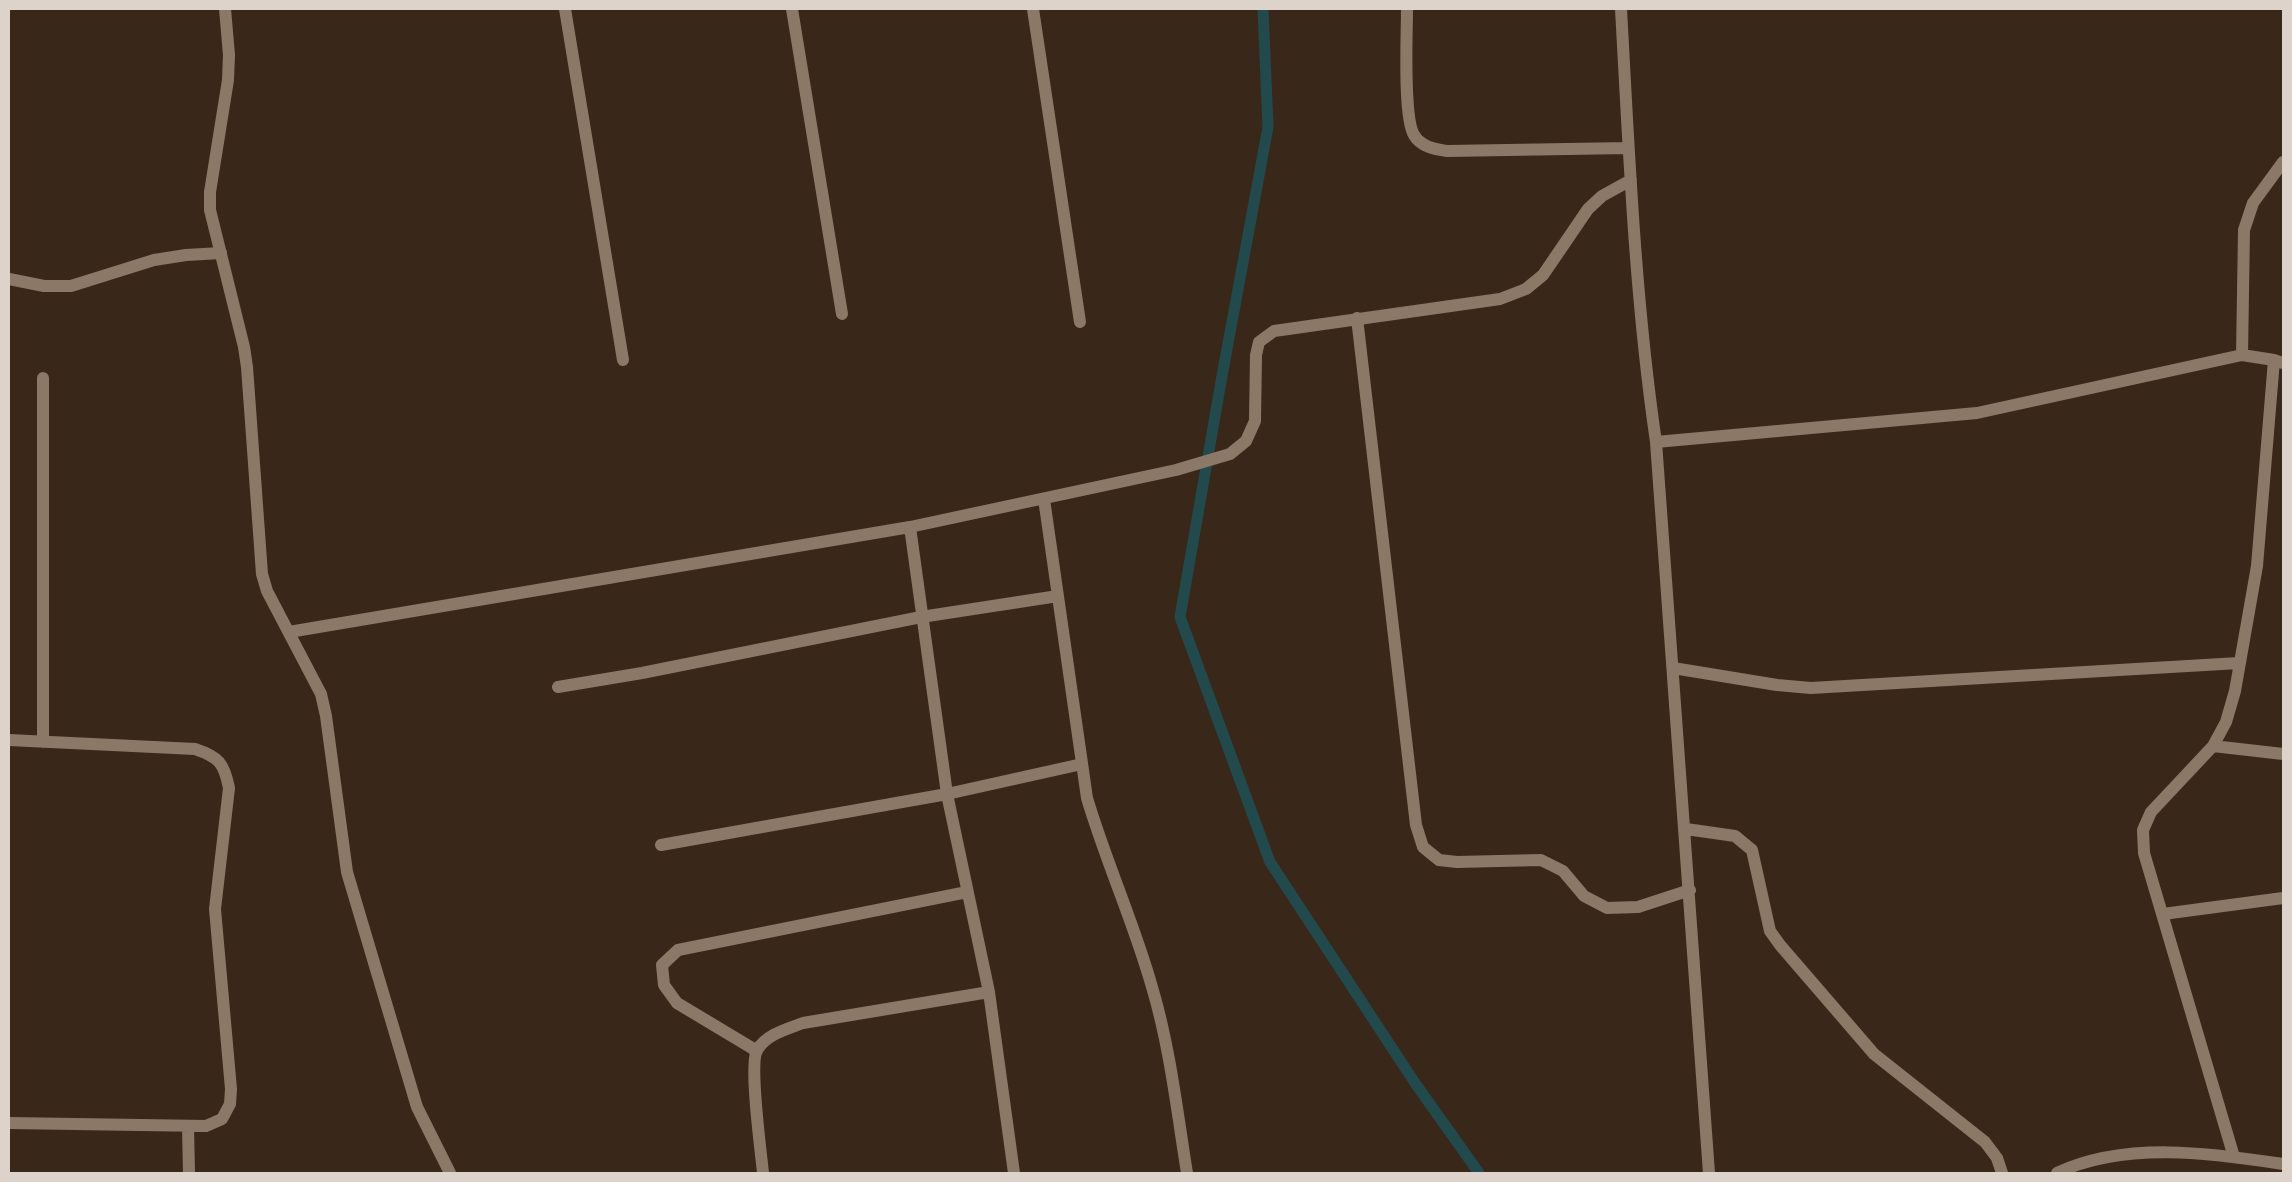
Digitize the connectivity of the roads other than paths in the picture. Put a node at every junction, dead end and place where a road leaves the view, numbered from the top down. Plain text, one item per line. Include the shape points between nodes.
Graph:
1 (225, 9) edge
2 (565, 9) edge
3 (792, 9) edge
4 (1033, 9) edge
5 (1407, 9) edge
6 (1621, 9) edge
7 (1628, 148) junction
8 (2283, 162) edge
9 (1631, 180) junction
10 (221, 253) junction
11 (9, 279) edge
12 (842, 314) dead end
13 (1357, 318) junction
14 (1080, 322) dead end
15 (2242, 355) junction
16 (623, 360) dead end
17 (2279, 361) edge
18 (43, 378) dead end
19 (1656, 442) junction
20 (1044, 499) junction
21 (910, 527) junction
22 (1058, 596) junction
23 (921, 617) junction
24 (289, 632) junction
25 (2240, 663) junction
26 (1674, 668) junction
27 (558, 687) dead end
28 (9, 740) edge
29 (43, 742) junction
30 (2213, 746) junction
31 (2283, 754) edge
32 (1082, 764) junction
33 (948, 794) junction
34 (1686, 828) junction
35 (661, 845) dead end
36 (1690, 890) junction
37 (967, 892) junction
38 (2283, 898) edge
39 (2163, 914) junction
40 (989, 992) junction
41 (757, 1051) junction
42 (9, 1124) edge
43 (188, 1126) junction
44 (2234, 1157) junction
45 (2283, 1164) edge
46 (189, 1173) edge
47 (450, 1173) edge
48 (763, 1173) edge
49 (1014, 1173) edge
50 (1187, 1173) edge
51 (1709, 1173) edge
52 (2002, 1173) edge
53 (2056, 1173) edge

1 - 10 street via 228,80 210,192 210,210
2 - 16 street
3 - 12 street
4 - 14 street
5 - 7 street via 1410,119 1414,136 1428,148 1447,151
6 - 7 street
7 - 9 street
8 - 15 street via 2253,203 2244,230
9 - 13 street via 1602,196 1588,209 1543,275 1526,288 1500,299
9 - 19 street via 1646,374
10 - 11 street via 154,260 71,286 44,286
10 - 24 street via 247,367 262,574 267,591
13 - 20 street via 1282,329 1259,342 1255,421 1246,441 1230,454 1176,470
13 - 36 street via 1416,826 1423,847 1438,860 1541,860 1563,871 1584,896 1607,908 1638,907
15 - 17 street
15 - 19 street via 1977,413
17 - 25 street via 2257,566
18 - 29 street
19 - 26 street
20 - 21 street
20 - 22 street
21 - 23 street
21 - 24 street
22 - 23 street
22 - 32 street
23 - 27 street
23 - 33 street
24 - 47 street via 321,694 347,872 417,1107
25 - 26 street via 1811,688 1777,686
25 - 30 street via 2226,722
26 - 34 street
28 - 29 street
29 - 43 street via 196,749 214,755 226,770 229,788 215,909 230,1104 222,1119 206,1126
30 - 31 street
30 - 39 street via 2151,812 2143,830 2144,853
32 - 33 street
32 - 50 street via 1096,831 1162,1021
33 - 35 street
33 - 37 street
34 - 36 street
34 - 52 street via 1735,836 1752,850 1770,931 1780,945 1874,1054 1985,1142 1998,1158
36 - 51 street
37 - 40 street
37 - 41 street via 678,950 662,965 664,985 677,1003
38 - 39 street
39 - 44 street
40 - 41 street via 803,1024 776,1032
40 - 49 street
41 - 48 street via 754,1076
42 - 43 street
43 - 46 street
44 - 45 street
44 - 53 street via 2147,1152 2119,1154

